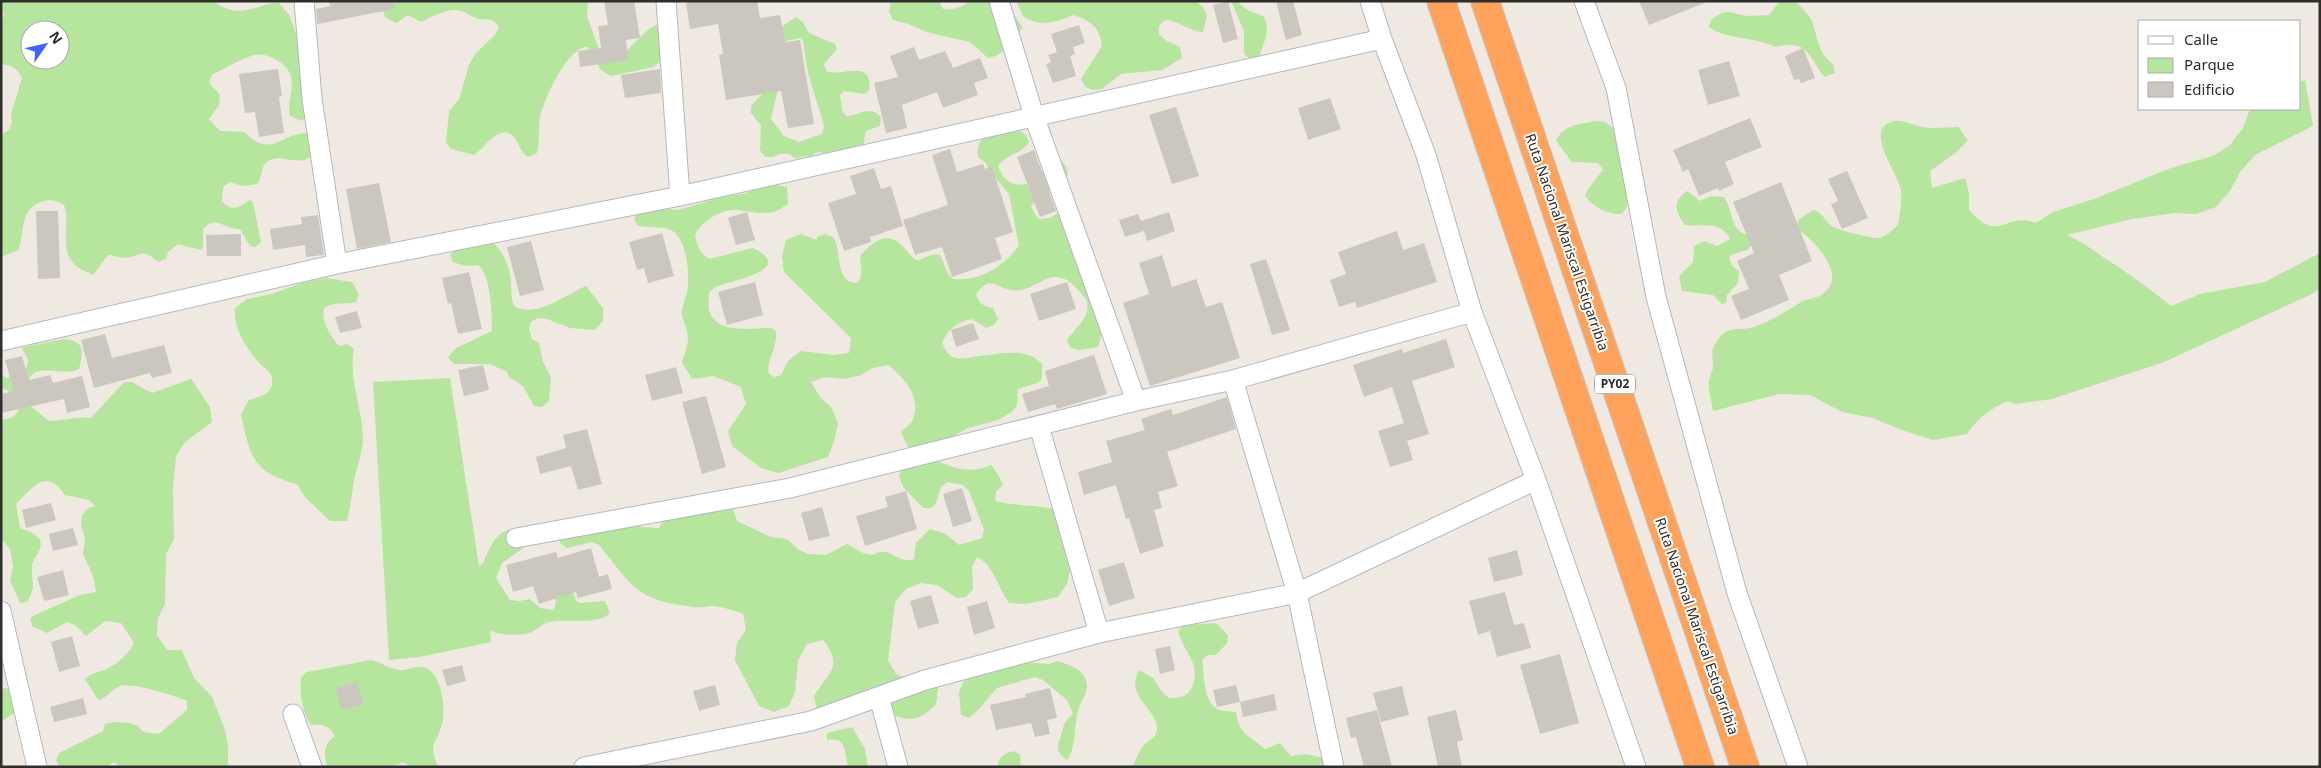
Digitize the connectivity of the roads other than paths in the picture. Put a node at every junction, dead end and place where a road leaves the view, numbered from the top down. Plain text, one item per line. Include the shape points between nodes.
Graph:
1 (304, 1) edge
2 (666, 1) edge
3 (1000, 1) edge
4 (1370, 1) edge
5 (1441, 1) edge
6 (1486, 1) edge
7 (1584, 1) edge
8 (1382, 39) junction
9 (1034, 116) junction
10 (680, 196) junction
11 (337, 264) junction
12 (1472, 312) junction
13 (1, 340) edge
14 (1232, 380) junction
15 (1136, 401) junction
16 (1039, 426) junction
17 (1536, 480) junction
18 (516, 538) dead end
19 (1297, 593) junction
20 (1, 611) edge
21 (1099, 632) junction
22 (879, 697) junction
23 (293, 714) dead end
24 (37, 767) edge
25 (312, 767) edge
26 (584, 767) edge
27 (898, 767) edge
28 (1334, 767) edge
29 (1636, 767) edge
30 (1700, 767) edge
31 (1745, 767) edge
32 (1798, 767) edge

1 - 11 street via 312,99
2 - 10 street
3 - 9 street
4 - 8 street
5 - 30 highway, PY02
6 - 31 highway, Ruta Nacional Mariscal Estigarribia / PY02
7 - 32 street via 1616,88 1656,298 1737,593
8 - 9 street
8 - 12 street via 1426,154
9 - 10 street
9 - 15 street
10 - 11 street
11 - 13 street
12 - 14 street
12 - 17 street
14 - 15 street
14 - 19 street
15 - 16 street
16 - 18 street via 790,488
16 - 21 street
17 - 19 street
17 - 29 street
19 - 21 street
19 - 28 street
20 - 24 street
21 - 22 street via 925,680
22 - 26 street via 811,721
22 - 27 street
23 - 25 street

